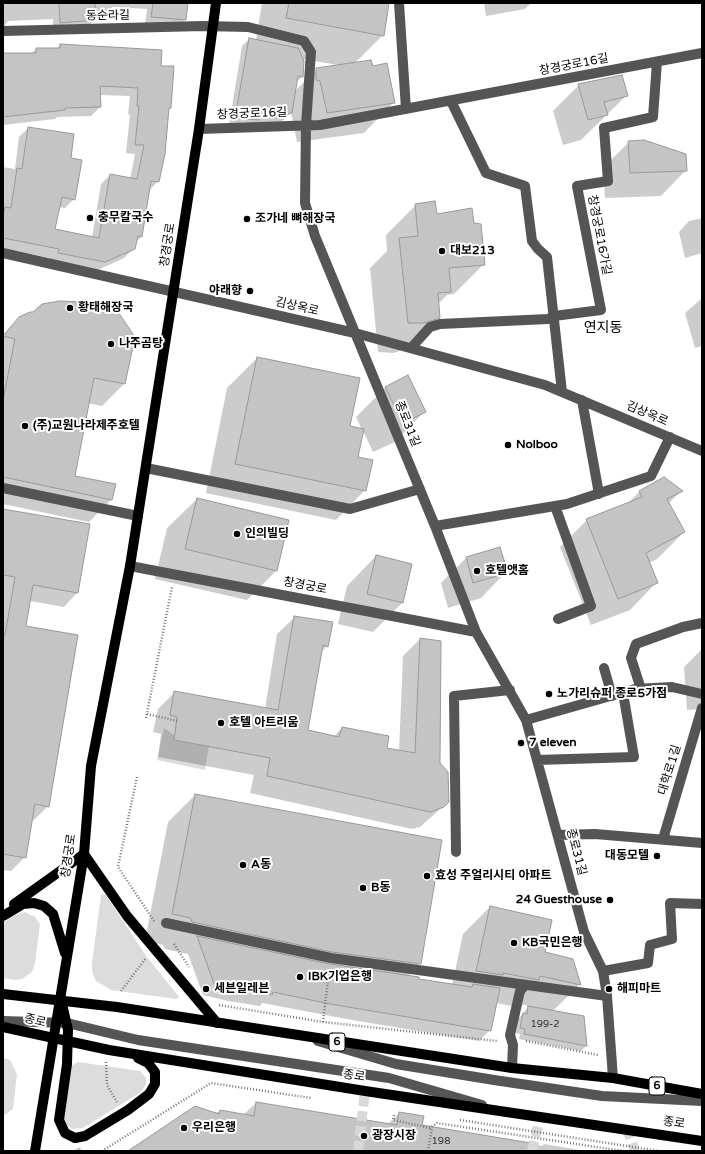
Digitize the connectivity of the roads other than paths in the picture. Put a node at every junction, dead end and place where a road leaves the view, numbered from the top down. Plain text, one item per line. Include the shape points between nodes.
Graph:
1 (216, 3) edge
2 (399, 3) edge
3 (213, 26) junction
4 (3, 31) edge
5 (702, 53) edge
6 (657, 62) junction
7 (451, 101) junction
8 (406, 109) junction
9 (306, 125) junction
10 (199, 129) junction
11 (3, 252) edge
12 (174, 292) junction
13 (554, 316) junction
14 (355, 333) junction
15 (411, 348) junction
16 (562, 392) junction
17 (582, 400) junction
18 (670, 437) junction
19 (702, 451) edge
20 (146, 468) junction
21 (3, 488) edge
22 (420, 489) junction
23 (599, 494) junction
24 (555, 506) junction
25 (138, 516) junction
26 (435, 526) junction
27 (130, 566) junction
28 (558, 619) dead end
29 (702, 622) edge
30 (476, 632) junction
31 (604, 668) dead end
32 (641, 689) junction
33 (510, 690) junction
34 (623, 693) junction
35 (702, 694) edge
36 (612, 696) junction
37 (702, 708) edge
38 (526, 720) junction
39 (537, 760) junction
40 (558, 835) junction
41 (663, 839) junction
42 (702, 843) edge
43 (456, 852) dead end
44 (84, 854) junction
45 (702, 904) edge
46 (3, 912) edge
47 (3, 916) edge
48 (166, 923) road end
49 (66, 961) junction
50 (603, 971) junction
51 (525, 985) junction
52 (3, 994) edge
53 (607, 996) junction
54 (62, 1000) junction
55 (3, 1021) edge
56 (62, 1023) junction
57 (217, 1023) junction
58 (3, 1027) edge
59 (302, 1037) junction
60 (54, 1038) junction
61 (68, 1042) junction
62 (109, 1050) junction
63 (512, 1068) junction
64 (613, 1078) junction
65 (702, 1094) edge
66 (702, 1101) edge
67 (513, 1114) junction
68 (702, 1141) edge
69 (36, 1151) edge

1 - 3 main road, 창경궁로
2 - 8 street
3 - 4 street, 동순라길
3 - 9 street via 248,27 304,41 310,52
3 - 10 main road, 창경궁로
5 - 6 street, 창경궁로16길
6 - 7 street, 창경궁로16길
6 - 13 street, 창경궁로16가길 via 653,117 604,128 608,180 577,186 601,310
7 - 8 street, 창경궁로16길
7 - 13 street via 486,173 524,186 532,241 547,257
8 - 9 street, 창경궁로16길 via 320,125
9 - 10 street, 창경궁로16길
9 - 14 street via 305,203
10 - 12 main road, 창경궁로
11 - 12 street
12 - 14 street, 김상옥로 via 201,305 251,316 269,314 282,323 330,334
12 - 20 main road, 창경궁로
13 - 15 street, 창경궁로16가길 via 548,319 440,324 430,327
13 - 16 street
14 - 15 street, 김상옥로
14 - 22 street, 종로31길
15 - 16 street, 김상옥로
16 - 17 street, 김상옥로
17 - 18 street, 김상옥로
17 - 23 street
18 - 19 street, 김상옥로
18 - 23 street via 651,476
20 - 22 street via 350,509
20 - 25 main road, 창경궁로
21 - 25 street
22 - 26 street, 종로31길
23 - 24 street
24 - 26 street
24 - 28 street via 591,606
25 - 27 main road, 창경궁로
26 - 30 street, 종로31길
27 - 30 street, 창경궁로
27 - 44 main road, 창경궁로 via 91,766
29 - 32 street via 636,644 631,658
30 - 33 street, 종로31길
31 - 36 street
32 - 34 street
32 - 35 street via 672,687
33 - 38 street, 종로31길
33 - 43 street via 454,696
34 - 36 street
34 - 39 street via 634,757
36 - 38 street
37 - 41 street, 대학로1길
38 - 39 street, 종로31길
39 - 40 street, 종로31길
40 - 41 street via 595,834
40 - 50 street, 종로31길 via 584,932
41 - 42 street
44 - 46 main road
44 - 49 main road, 창경궁로
44 - 57 main road via 127,916
45 - 50 street via 670,903 672,939 650,945 648,963
47 - 49 main road via 23,904 34,903 44,906 53,914
48 - 51 street via 331,958
49 - 54 main road, 창경궁로
50 - 53 street, 종로31길
51 - 53 street
51 - 63 street via 520,991 510,1035 513,1045
52 - 54 main road, 종로 / 6
53 - 64 street, 종로31길
54 - 56 main road, 창경궁로
54 - 57 main road, 종로 / 6
55 - 56 street
56 - 60 main road, 창경궁로
56 - 61 main road
56 - 67 street via 138,1040 389,1078
57 - 59 main road, 종로 / 6
58 - 60 main road, 종로
59 - 63 main road, 종로 / 6
59 - 66 street via 396,1064 494,1080 602,1096
60 - 61 main road, 종로
60 - 69 main road, 창경궁로
61 - 62 main road, 종로
61 - 62 main road via 59,1120 65,1133 75,1138 85,1136 128,1110 153,1089 156,1079 154,1067 143,1060
62 - 67 main road, 종로
63 - 64 main road, 종로 / 6
64 - 65 main road, 종로 / 6
67 - 68 main road, 종로

